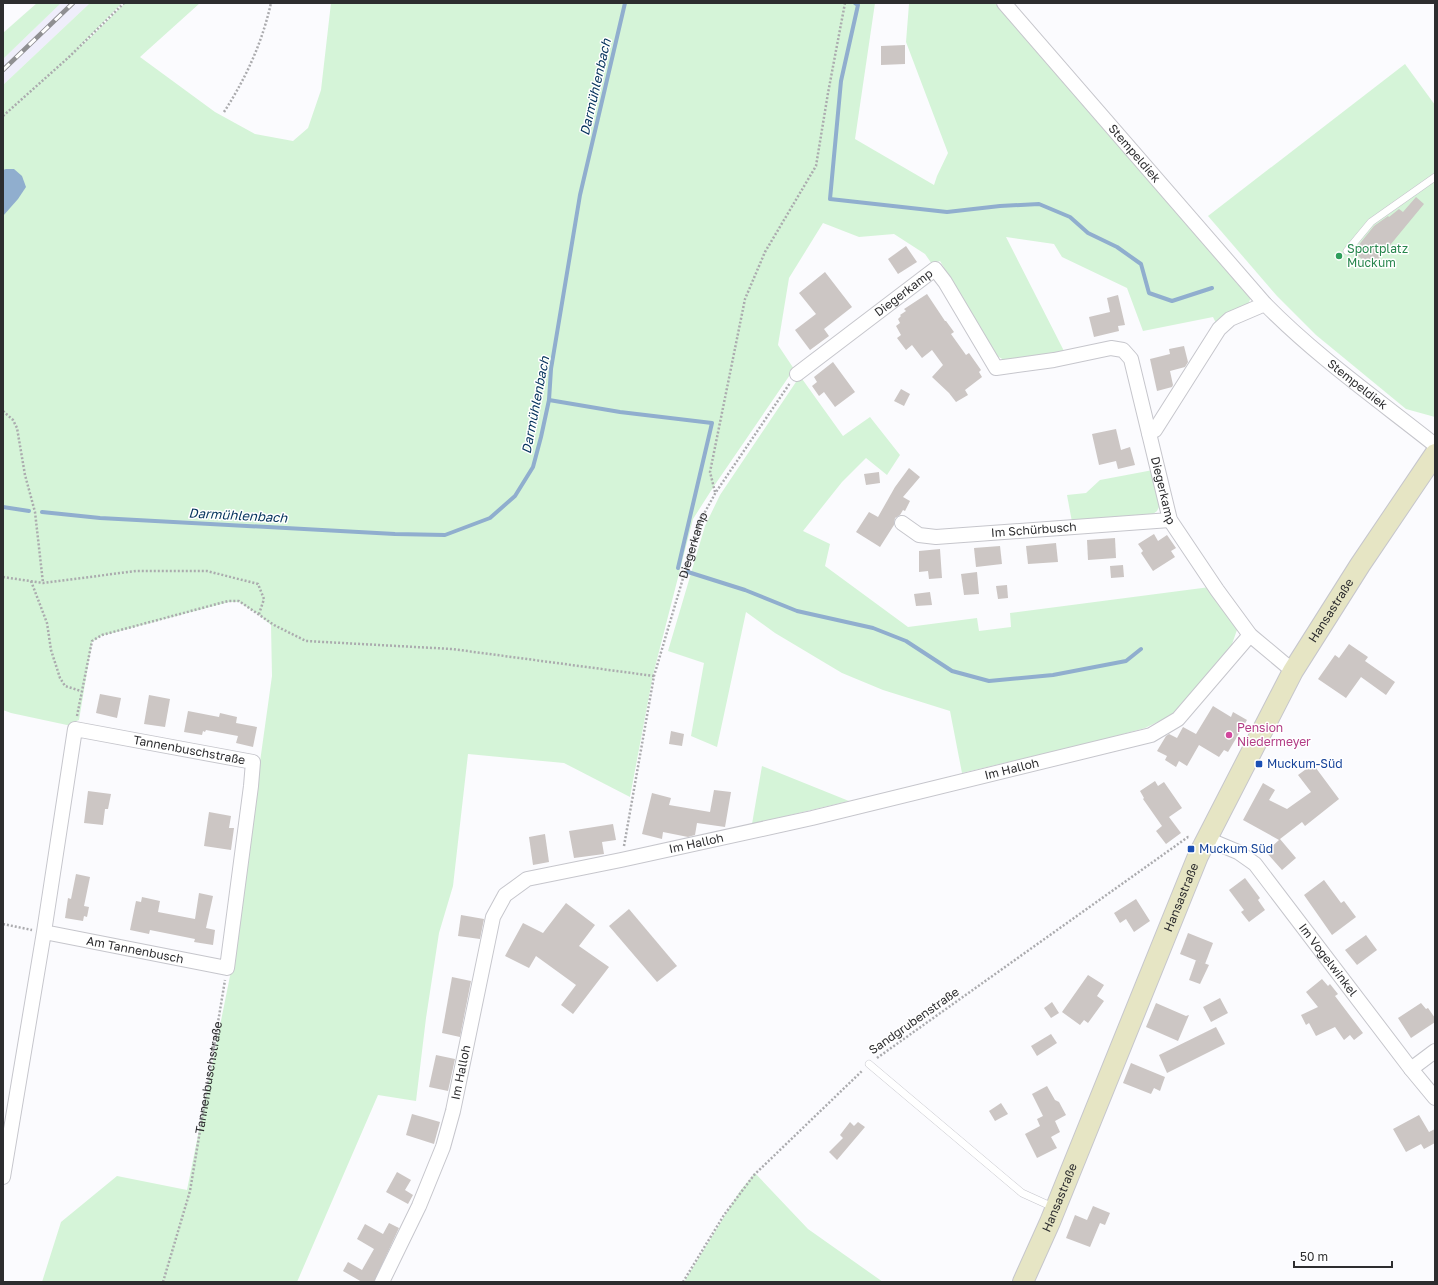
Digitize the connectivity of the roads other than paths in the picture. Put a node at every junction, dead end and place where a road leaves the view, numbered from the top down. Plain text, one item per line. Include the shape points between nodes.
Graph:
1 (1004, 3) edge
2 (1435, 176) edge
3 (1347, 251) dead end
4 (1265, 304) junction
5 (796, 374) road end
6 (1149, 433) junction
7 (1435, 445) edge
8 (1435, 454) edge
9 (1170, 520) junction
10 (902, 523) dead end
11 (1250, 635) junction
12 (1293, 671) junction
13 (1207, 839) junction
14 (44, 932) junction
15 (226, 968) joint
16 (1435, 1051) edge
17 (869, 1064) road end
18 (1411, 1069) junction
19 (1435, 1098) edge
20 (3, 1177) edge
21 (1055, 1208) junction
22 (382, 1282) edge
23 (1023, 1282) edge

1 - 4 street, Stempeldiek
2 - 3 lane via 1371,222
4 - 6 street via 1230,319 1219,329 1155,430
4 - 7 street, Stempeldiek via 1328,360
5 - 6 street, Diegerkamp via 934,269 945,282 996,368 1054,360 1111,348 1123,350 1131,359
6 - 9 street, Diegerkamp
8 - 12 main road, Hansastraße
9 - 10 street, Im Schürbusch via 936,537 919,535
9 - 11 street, Diegerkamp
11 - 12 street, Diegerkamp
11 - 22 street, Im Halloh via 1178,719 1151,735 812,818 527,879 505,895 493,917 453,1111 443,1147 419,1206
12 - 13 main road, Hansastraße
13 - 18 street, Im Vogelwinkel via 1238,852 1255,864
13 - 21 main road, Hansastraße
14 - 15 street, Am Tannenbusch
14 - 15 street, Tannenbuschstraße via 75,729 253,762 252,786
14 - 20 street
16 - 18 street
17 - 21 lane via 1022,1192
18 - 19 street, Im Vogelwinkel
21 - 23 main road, Hansastraße

